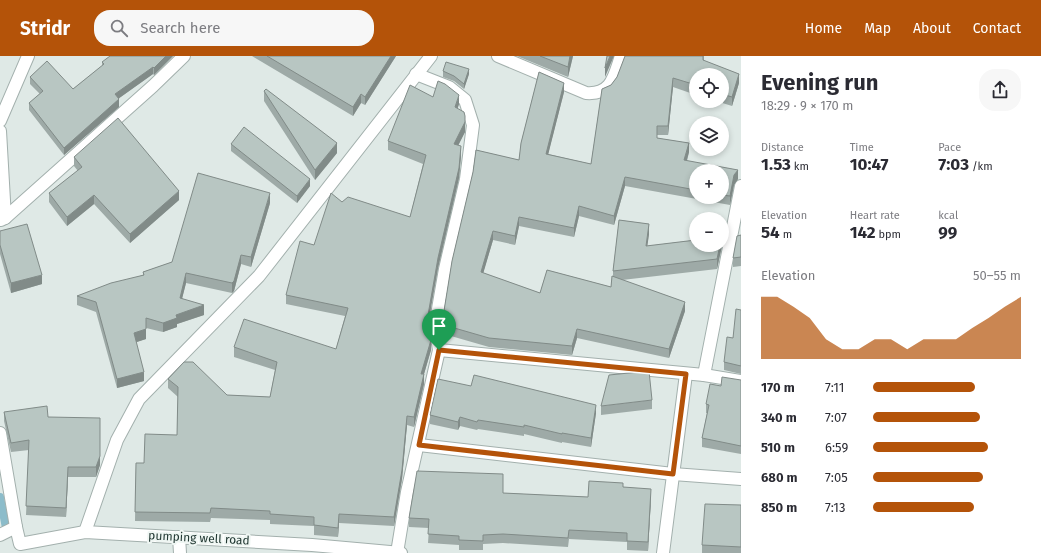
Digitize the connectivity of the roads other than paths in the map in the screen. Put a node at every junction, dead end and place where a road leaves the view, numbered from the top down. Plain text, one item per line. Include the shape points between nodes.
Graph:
1 (28, 56) edge
2 (184, 56) edge
3 (431, 56) edge
4 (498, 56) edge
5 (621, 56) edge
6 (416, 74) junction
7 (5, 96) edge
8 (0, 121) edge
9 (0, 131) edge
10 (741, 186) edge
11 (2, 220) edge
12 (439, 350) junction
13 (686, 374) junction
14 (704, 375) junction
15 (741, 381) edge
16 (0, 433) edge
17 (419, 445) junction
18 (673, 474) junction
19 (741, 480) edge
20 (14, 528) junction
21 (85, 532) junction
22 (0, 535) edge
23 (179, 537) junction
24 (20, 548) edge
25 (312, 549) edge
26 (180, 553) edge
27 (397, 553) edge
28 (401, 553) edge
29 (663, 553) edge

1 - 7 street
2 - 11 street
3 - 6 street
4 - 5 street via 586,93 594,94 607,88 612,82
6 - 12 street via 448,87 465,100 473,125 466,179 435,326
6 - 21 street via 259,276 139,399 117,440
7 - 8 street
9 - 11 street
10 - 14 street
12 - 13 street
12 - 17 street
13 - 14 street
13 - 18 street
14 - 15 street
16 - 20 street, pumping well road
17 - 18 street
17 - 27 street via 407,492
18 - 19 street
18 - 29 street
20 - 22 street
20 - 24 street, pumping well road
21 - 23 street, pumping well road
21 - 24 street, pumping well road
23 - 25 street, pumping well road
23 - 26 street
25 - 27 street, pumping well road
27 - 28 street, pumping well road

